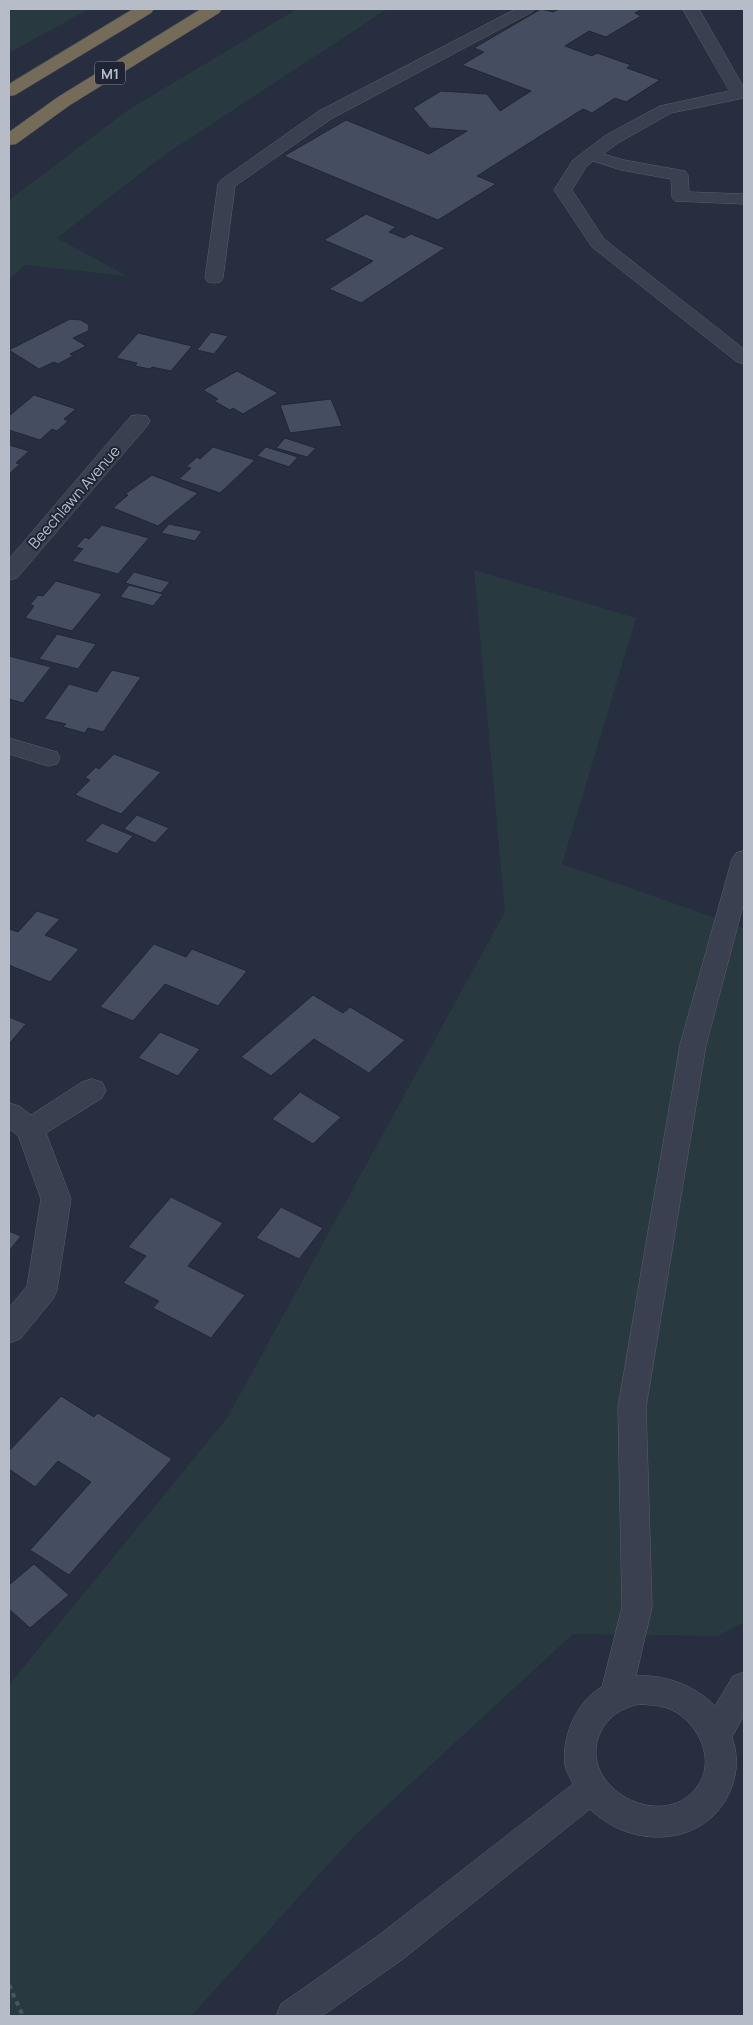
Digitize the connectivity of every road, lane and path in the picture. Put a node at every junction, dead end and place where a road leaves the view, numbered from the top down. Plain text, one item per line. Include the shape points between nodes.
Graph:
1 (145, 9) edge
2 (213, 9) edge
3 (527, 9) edge
4 (691, 9) edge
5 (9, 91) edge
6 (741, 93) edge
7 (9, 140) edge
8 (591, 155) junction
9 (744, 199) edge
10 (214, 278) dead end
11 (744, 358) edge
12 (139, 421) dead end
13 (9, 573) edge
14 (9, 746) edge
15 (48, 758) dead end
16 (744, 859) edge
17 (92, 1090) dead end
18 (19, 1122) edge
19 (9, 1330) edge
20 (744, 1686) edge
21 (616, 1696) junction
22 (716, 1734) junction
23 (591, 1789) junction
24 (9, 1986) edge
25 (23, 2016) edge
26 (293, 2016) edge

1 - 5 highway, M1
2 - 7 highway, M1 via 64,101
3 - 10 lane via 325,114 227,184
4 - 6 lane
6 - 8 lane via 666,109 612,139
8 - 9 lane via 622,165 679,174 681,197
8 - 11 lane via 580,164 563,190 598,243
12 - 13 street, Beechlawn Avenue
14 - 15 street
16 - 21 lane via 693,1045 632,1407 636,1607
17 - 18 street
18 - 19 street via 56,1199 42,1290
20 - 22 lane
21 - 22 lane via 638,1690 661,1691 684,1700 702,1714
21 - 23 lane via 598,1708 585,1725 579,1746 582,1768
22 - 23 lane via 721,1754 721,1775 712,1796 696,1811 676,1821 652,1823 629,1818 608,1806
23 - 26 lane via 391,1946
24 - 25 path

